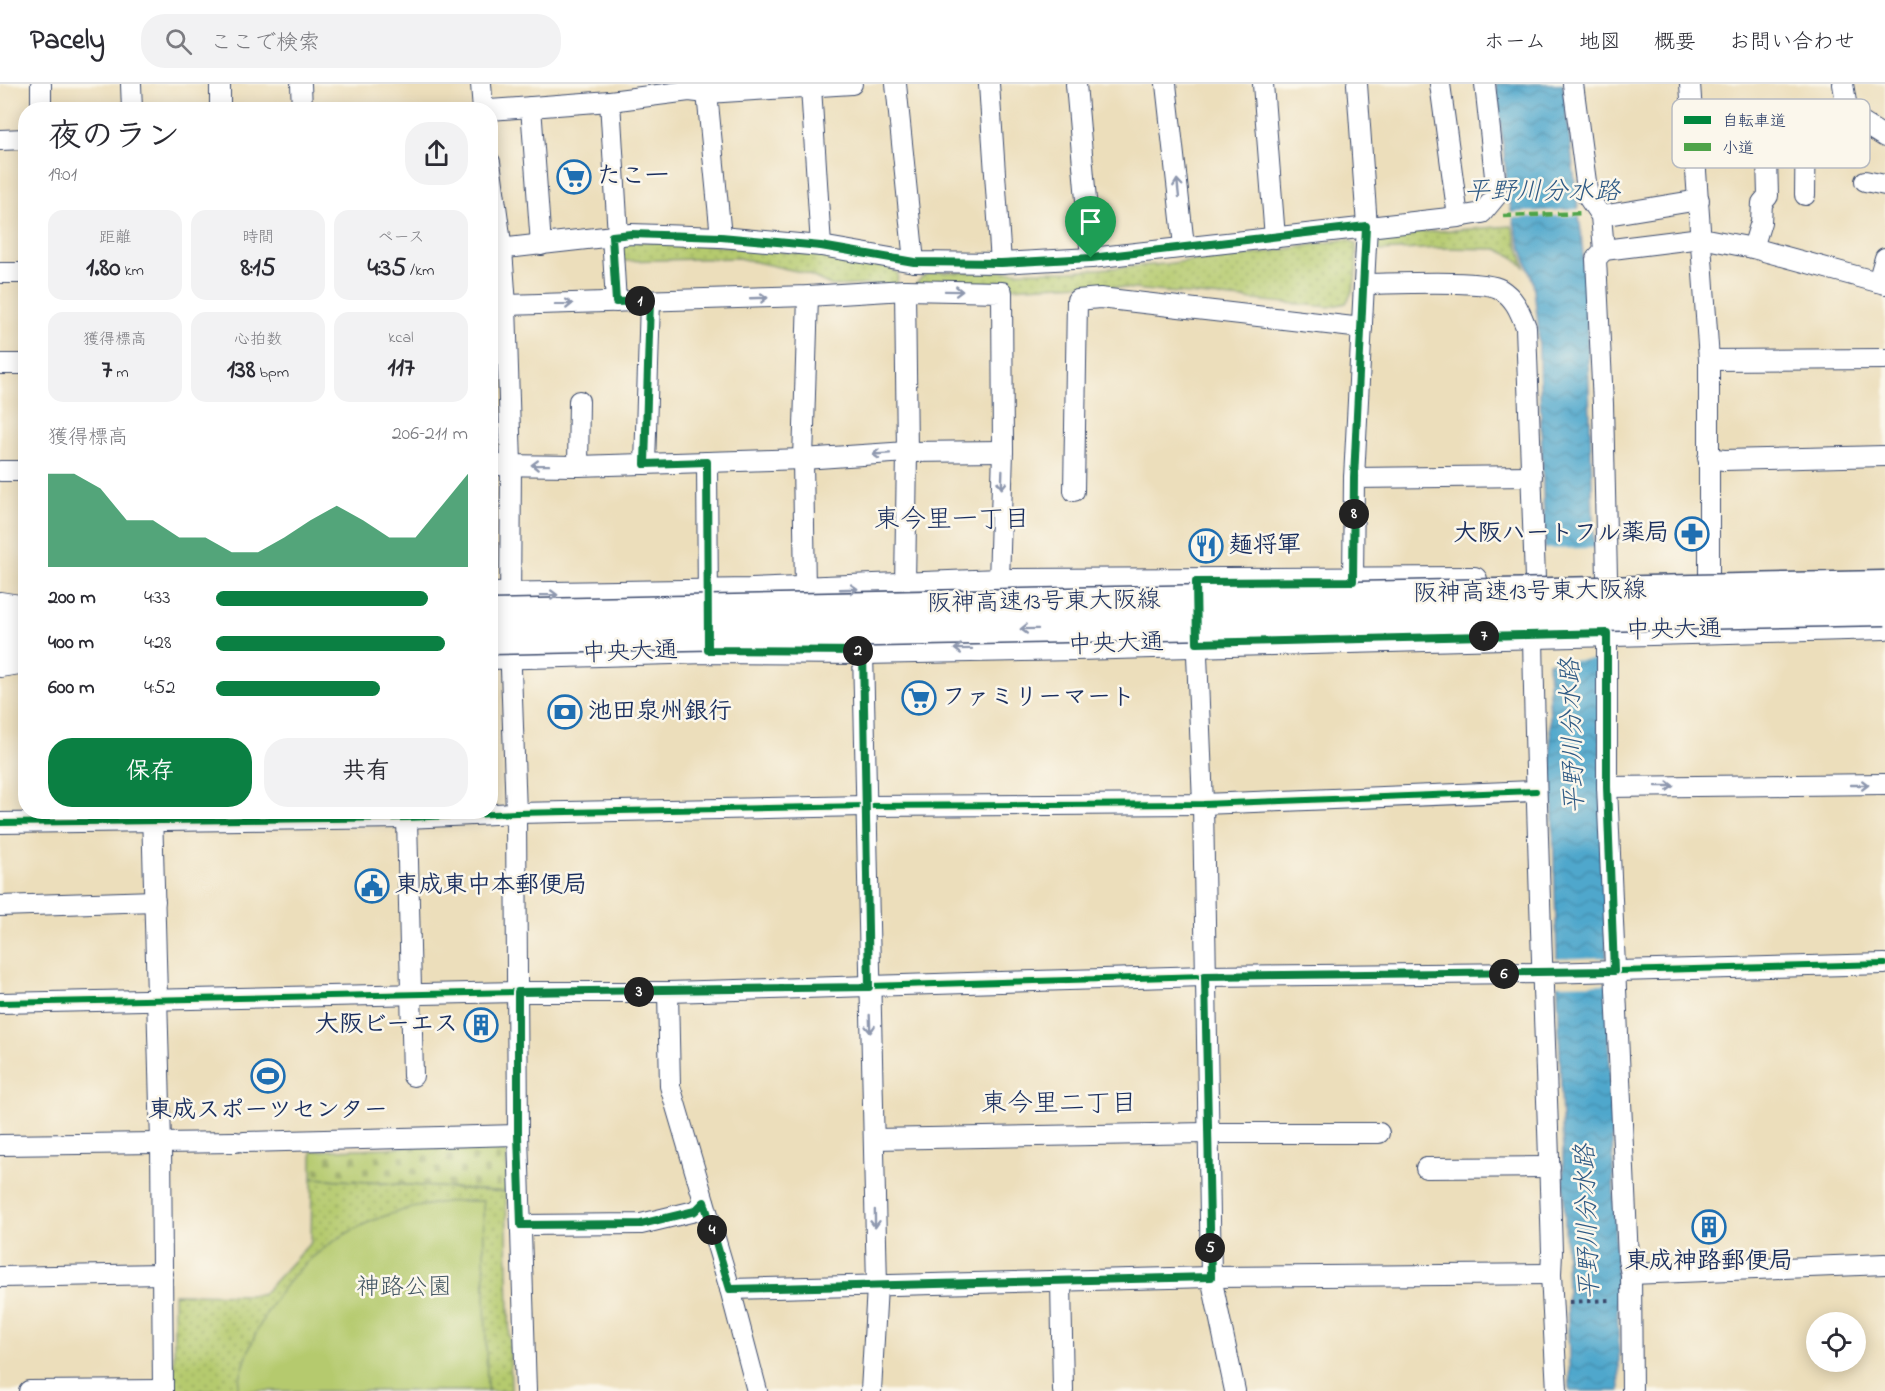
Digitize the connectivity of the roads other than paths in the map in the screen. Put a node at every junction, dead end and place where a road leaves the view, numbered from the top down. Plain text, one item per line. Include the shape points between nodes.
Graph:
1 (41, 84) edge
2 (131, 84) edge
3 (220, 84) edge
4 (301, 84) edge
5 (481, 84) edge
6 (852, 84) edge
7 (896, 84) edge
8 (989, 84) edge
9 (1076, 84) edge
10 (1166, 84) edge
11 (1263, 84) edge
12 (1357, 84) edge
13 (1440, 84) edge
14 (1485, 84) edge
15 (1573, 84) edge
16 (1690, 84) edge
17 (1843, 84) edge
18 (820, 85) edge
19 (694, 89) edge
20 (1691, 99) edge
21 (1846, 99) edge
22 (610, 101) junction
23 (41, 102) edge
24 (132, 102) edge
25 (220, 102) edge
26 (302, 102) edge
27 (482, 102) edge
28 (531, 107) junction
29 (498, 109) edge
30 (1870, 128) edge
31 (1885, 137) edge
32 (18, 139) edge
33 (0, 140) edge
34 (1697, 168) edge
35 (1767, 168) edge
36 (1805, 168) edge
37 (1865, 181) dead end
38 (1885, 185) edge
39 (1805, 195) dead end
40 (1699, 200) junction
41 (1601, 216) junction
42 (1458, 217) junction
43 (1366, 226) junction
44 (615, 236) junction
45 (721, 237) junction
46 (1275, 237) junction
47 (1701, 238) junction
48 (541, 244) junction
49 (821, 246) junction
50 (1184, 246) junction
51 (1753, 248) junction
52 (498, 250) edge
53 (1604, 250) junction
54 (1091, 258) junction
55 (1885, 258) edge
56 (498, 261) edge
57 (914, 262) junction
58 (1001, 263) junction
59 (0, 273) edge
60 (18, 273) edge
61 (1882, 283) edge
62 (1364, 284) junction
63 (905, 290) junction
64 (808, 296) junction
65 (650, 301) junction
66 (616, 302) junction
67 (506, 305) junction
68 (1362, 328) junction
69 (499, 350) edge
70 (1885, 359) edge
71 (1708, 360) junction
72 (18, 363) edge
73 (0, 364) edge
74 (579, 401) dead end
75 (1003, 451) junction
76 (907, 452) junction
77 (1885, 456) edge
78 (1708, 458) junction
79 (803, 459) junction
80 (707, 462) junction
81 (511, 464) junction
82 (645, 464) junction
83 (498, 465) edge
84 (578, 466) junction
85 (0, 471) edge
86 (18, 471) edge
87 (1532, 476) junction
88 (1354, 478) junction
89 (1074, 491) dead end
90 (1885, 571) edge
91 (1709, 575) junction
92 (1602, 578) junction
93 (1540, 579) junction
94 (1353, 581) junction
95 (999, 582) junction
96 (1196, 582) junction
97 (1885, 585) edge
98 (905, 586) junction
99 (805, 590) junction
100 (498, 592) edge
101 (708, 592) junction
102 (0, 602) edge
103 (498, 602) edge
104 (498, 602) edge
105 (18, 605) edge
106 (18, 611) edge
107 (1885, 611) edge
108 (0, 612) edge
109 (0, 624) edge
110 (18, 624) edge
111 (1885, 626) edge
112 (1603, 633) junction
113 (1539, 634) junction
114 (1197, 643) junction
115 (0, 650) edge
116 (18, 650) edge
117 (708, 650) junction
118 (498, 651) edge
119 (498, 651) edge
120 (863, 651) junction
121 (0, 659) edge
122 (18, 660) edge
123 (498, 660) edge
124 (18, 663) edge
125 (0, 667) edge
126 (1885, 784) edge
127 (1607, 787) junction
128 (1536, 791) junction
129 (1203, 804) junction
130 (865, 806) junction
131 (516, 813) junction
132 (498, 814) edge
133 (109, 819) edge
134 (152, 819) edge
135 (407, 819) edge
136 (0, 824) edge
137 (154, 901) junction
138 (0, 906) edge
139 (1885, 964) edge
140 (1611, 971) junction
141 (1549, 973) junction
142 (1205, 976) junction
143 (869, 987) junction
144 (518, 992) junction
145 (668, 992) junction
146 (410, 995) junction
147 (156, 1000) junction
148 (0, 1003) edge
149 (413, 1076) dead end
150 (1207, 1133) junction
151 (1379, 1133) dead end
152 (518, 1135) junction
153 (874, 1139) junction
154 (161, 1143) junction
155 (0, 1145) edge
156 (1550, 1167) junction
157 (1426, 1168) dead end
158 (704, 1202) junction
159 (521, 1225) junction
160 (1885, 1264) edge
161 (162, 1274) junction
162 (1551, 1274) junction
163 (1631, 1274) junction
164 (0, 1277) edge
165 (1211, 1277) junction
166 (1061, 1281) junction
167 (877, 1287) junction
168 (730, 1289) junction
169 (163, 1390) edge
170 (29, 1391) edge
171 (526, 1391) edge
172 (757, 1391) edge
173 (871, 1391) edge
174 (1063, 1391) edge
175 (1235, 1391) edge
176 (1557, 1391) edge
177 (1632, 1391) edge

1 - 23 street
2 - 24 street
3 - 25 street
4 - 26 street
5 - 27 street
6 - 18 street
7 - 57 street
8 - 58 street
9 - 54 street
50 -> 10 street
11 - 46 street
12 - 43 street
13 - 42 street
14 - 42 street via 1497,195 1482,213
15 - 41 street via 1588,197
16 - 20 street
17 - 21 street
18 - 19 street
18 - 49 street
19 - 22 street
19 - 45 street
22 - 28 street
22 - 44 street
28 - 29 street
28 - 48 street
30 - 31 street
32 - 33 street
34 - 40 street
35 - 51 street via 1768,196 1762,202
36 - 39 street
37 - 38 street
40 - 41 street
40 - 47 street
41 - 53 street
42 - 43 street
43 - 46 street
43 - 62 street
44 - 45 street
44 - 48 street
44 - 66 street
45 - 49 street
46 - 50 street
47 - 51 street
47 - 53 street
47 - 71 street
48 - 52 street
49 - 57 street
50 - 54 street
51 - 61 street
53 - 92 street via 1596,259 1604,404
54 - 58 street
55 - 61 street
56 - 67 street
57 - 58 street
59 - 60 street
62 - 68 street
62 - 87 street via 1471,284 1498,287 1514,299 1526,327
63 - 64 street
63 -> 75 street via 1002,292
63 - 76 street
65 -> 64 street
64 - 79 street
65 - 66 street
65 - 82 street
67 -> 66 street
67 - 69 street
68 - 88 street
68 - 89 street via 1100,298 1077,300
69 - 81 street
70 - 71 street
71 - 78 street
72 - 73 street
74 - 84 street
75 - 76 street
75 -> 95 street
76 -> 79 street
76 - 98 street
77 - 78 street
78 - 91 street
79 - 80 street
79 - 99 street
80 - 82 street
80 - 101 street
81 - 83 street
84 -> 81 street
81 - 100 street
82 - 84 street
85 - 86 street
87 - 88 street
87 - 93 street
88 - 94 street
90 - 91 main road
91 - 92 main road
92 - 93 main road
93 - 94 main road
94 - 96 main road
95 - 96 main road
95 - 98 main road
96 - 114 street
97 - 104 highway, 阪神高速13号東大阪線, bridge
99 -> 98 main road
99 - 101 main road
103 -> 101 main road
101 - 117 street
102 - 105 street
106 - 108 main road
107 -> 119 highway, 阪神高速13号東大阪線, bridge
109 - 110 highway
111 - 112 main road, 中央大通
112 - 113 main road, 中央大通
112 - 127 street
113 - 114 main road, 中央大通
113 - 128 street
114 -> 120 main road, 中央大通
114 - 129 street
115 - 116 highway
117 - 118 main road, 中央大通
117 - 120 main road, 中央大通
120 - 130 street
121 - 122 main road
123 - 131 street
124 - 125 street
127 -> 126 street
127 - 140 street
128 - 129 street
128 - 141 street
129 - 130 street
129 - 142 street
130 - 131 street
130 - 143 street
131 - 132 street
131 - 144 street
133 - 136 street
134 - 137 street
135 - 146 street
137 - 138 street
137 - 147 street
139 - 140 street
140 - 141 street
140 - 163 street
141 - 142 street
141 - 156 street
142 - 143 street
142 - 150 street
143 - 145 street
143 -> 153 street
144 - 145 street
144 - 146 street
144 - 152 street
145 - 158 street via 670,1086
146 - 147 street
146 - 149 street
147 - 148 street
147 - 154 street
150 - 151 street
150 - 153 street
150 - 165 street
152 - 154 street
152 - 159 street
153 -> 167 street
154 - 155 street
154 - 161 street
156 - 157 street
156 - 162 street
158 - 159 street via 695,1211 641,1224
158 - 168 street
159 - 171 street
160 - 163 street
161 - 164 street
161 - 169 street
162 - 165 street
162 - 176 street
163 - 177 street
165 - 166 street
165 - 175 street
166 - 167 street
166 - 174 street
167 - 168 street
167 - 173 street
168 - 172 street
169 - 170 street

